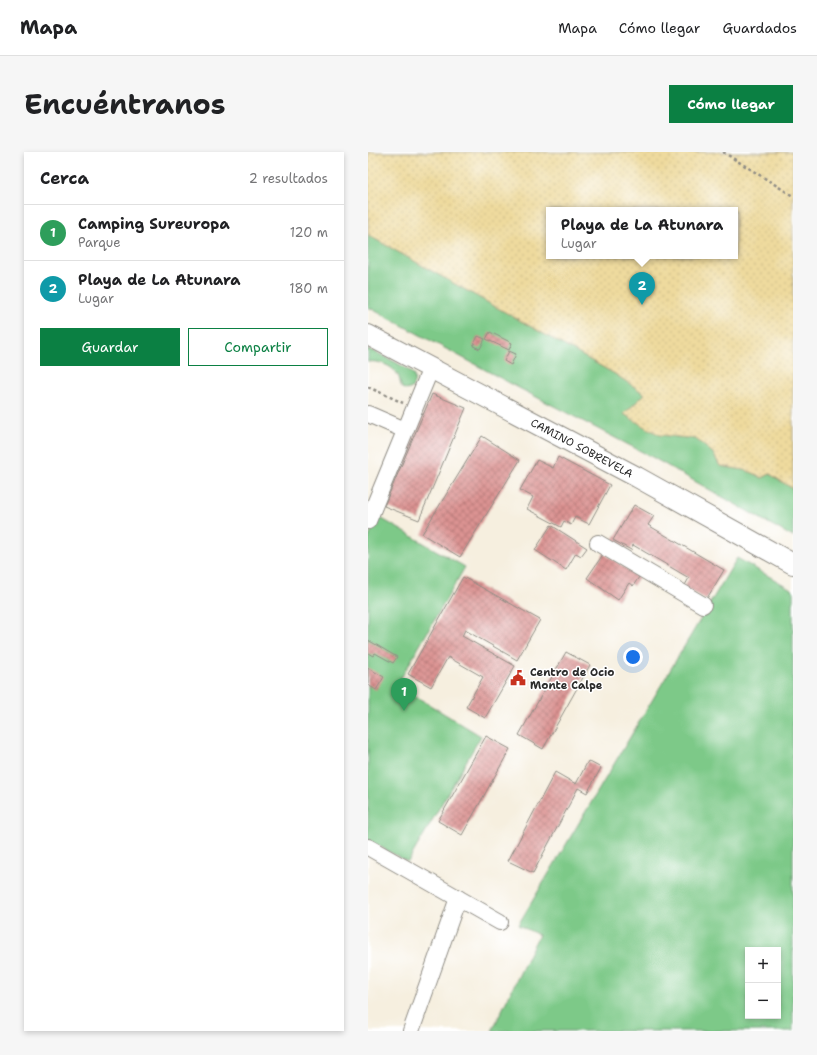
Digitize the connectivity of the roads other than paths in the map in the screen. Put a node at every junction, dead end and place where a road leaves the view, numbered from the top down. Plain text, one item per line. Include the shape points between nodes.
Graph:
1 (368, 335) edge
2 (430, 368) junction
3 (368, 414) edge
4 (405, 430) junction
5 (368, 521) edge
6 (598, 543) dead end
7 (793, 564) edge
8 (703, 605) dead end
9 (368, 847) edge
10 (458, 898) junction
11 (500, 922) dead end
12 (411, 1031) edge

1 - 2 main road, CAMINO SOBREVELA
2 - 4 street
2 - 7 main road, CAMINO SOBREVELA via 637,477
3 - 4 street
4 - 5 street
6 - 8 street
9 - 10 street
10 - 11 street
10 - 12 street

